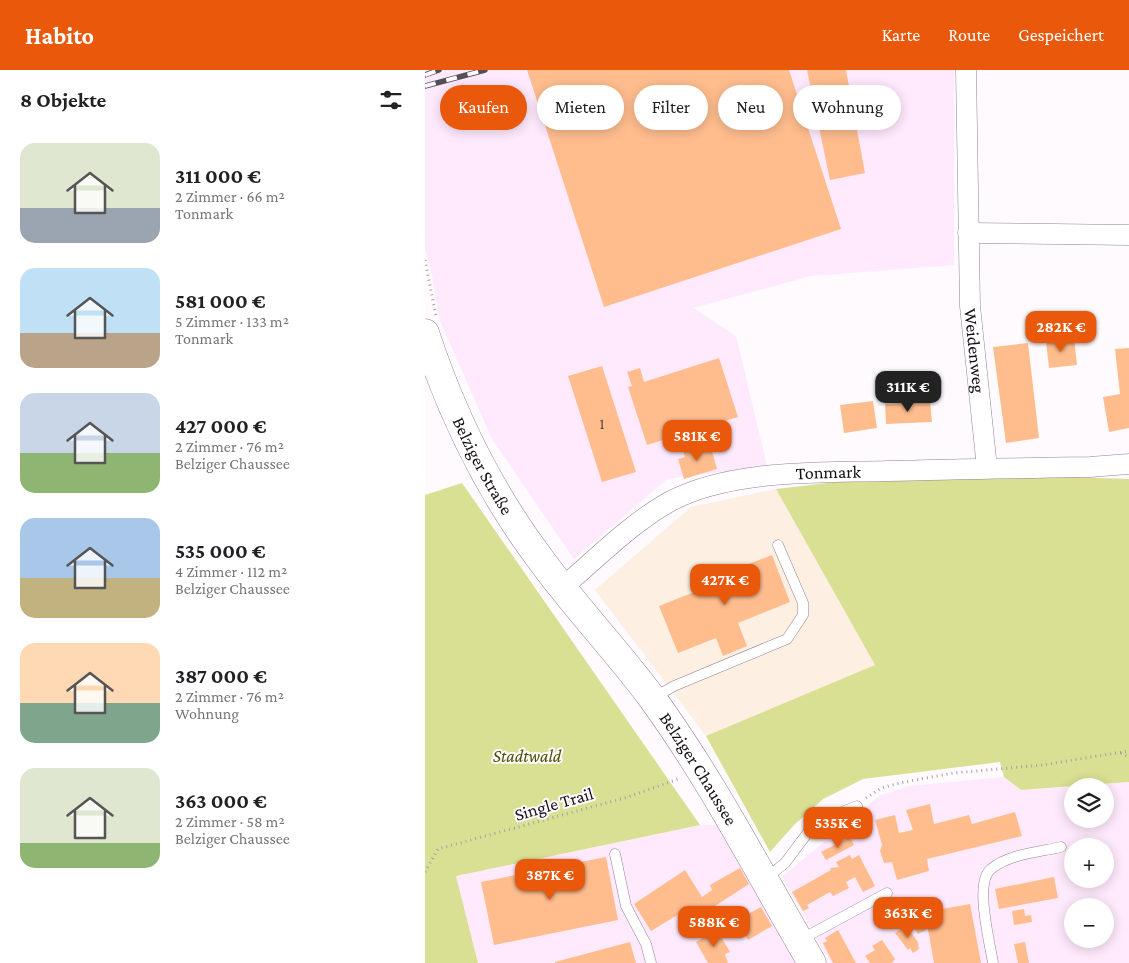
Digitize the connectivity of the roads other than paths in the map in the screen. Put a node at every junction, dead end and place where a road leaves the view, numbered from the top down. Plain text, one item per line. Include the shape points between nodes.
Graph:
1 (966, 70) edge
2 (968, 233) junction
3 (1129, 235) edge
4 (425, 333) edge
5 (1129, 464) edge
6 (987, 468) junction
7 (778, 545) dead end
8 (562, 588) junction
9 (652, 698) junction
10 (857, 806) road end
11 (1061, 847) dead end
12 (615, 854) dead end
13 (763, 880) junction
14 (887, 893) dead end
15 (805, 952) edge
16 (651, 963) edge
17 (993, 963) edge

1 - 2 street, Weidenweg
2 - 3 street
2 - 6 street, Weidenweg via 970,306
4 - 8 main road, Belziger Straße via 447,394 477,458 517,528
5 - 6 street, Tonmark
6 - 8 street, Tonmark via 775,476 716,485 690,493 649,514
7 - 9 lane via 803,603 803,615 787,639
8 - 9 main road, Belziger Chaussee
9 - 13 main road, Belziger Chaussee via 701,771
10 - 13 lane via 815,823 785,864
11 - 17 lane via 1010,858 990,869 982,884
12 - 16 lane via 626,906 646,944
13 - 15 main road, Belziger Chaussee
14 - 15 lane

